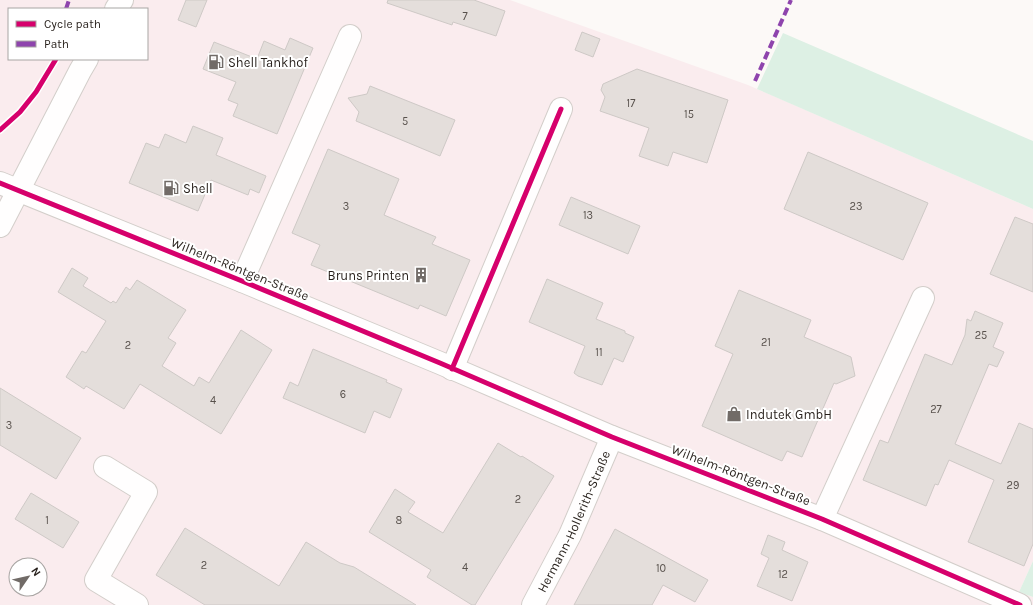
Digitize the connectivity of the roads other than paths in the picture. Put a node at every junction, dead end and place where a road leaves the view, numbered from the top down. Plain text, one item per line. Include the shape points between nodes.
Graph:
1 (350, 36) dead end
2 (86, 60) edge
3 (561, 109) dead end
4 (9, 187) edge
5 (0, 226) edge
6 (242, 281) junction
7 (923, 298) dead end
8 (452, 369) junction
9 (612, 437) junction
10 (105, 467) dead end
11 (822, 519) junction
12 (137, 605) edge
13 (533, 605) edge
14 (1020, 605) edge

1 - 6 street, Wilhelm-Röntgen-Straße
2 - 4 street
3 - 8 street
4 - 5 street
4 - 6 street, Wilhelm-Röntgen-Straße
6 - 8 street, Wilhelm-Röntgen-Straße
7 - 11 street, Wilhelm-Röntgen-Straße
8 - 9 street, Wilhelm-Röntgen-Straße
9 - 11 street, Wilhelm-Röntgen-Straße
9 - 13 street, Hermann-Hollerith-Straße via 570,535
10 - 12 street via 146,492 96,580
11 - 14 street, Wilhelm-Röntgen-Straße

